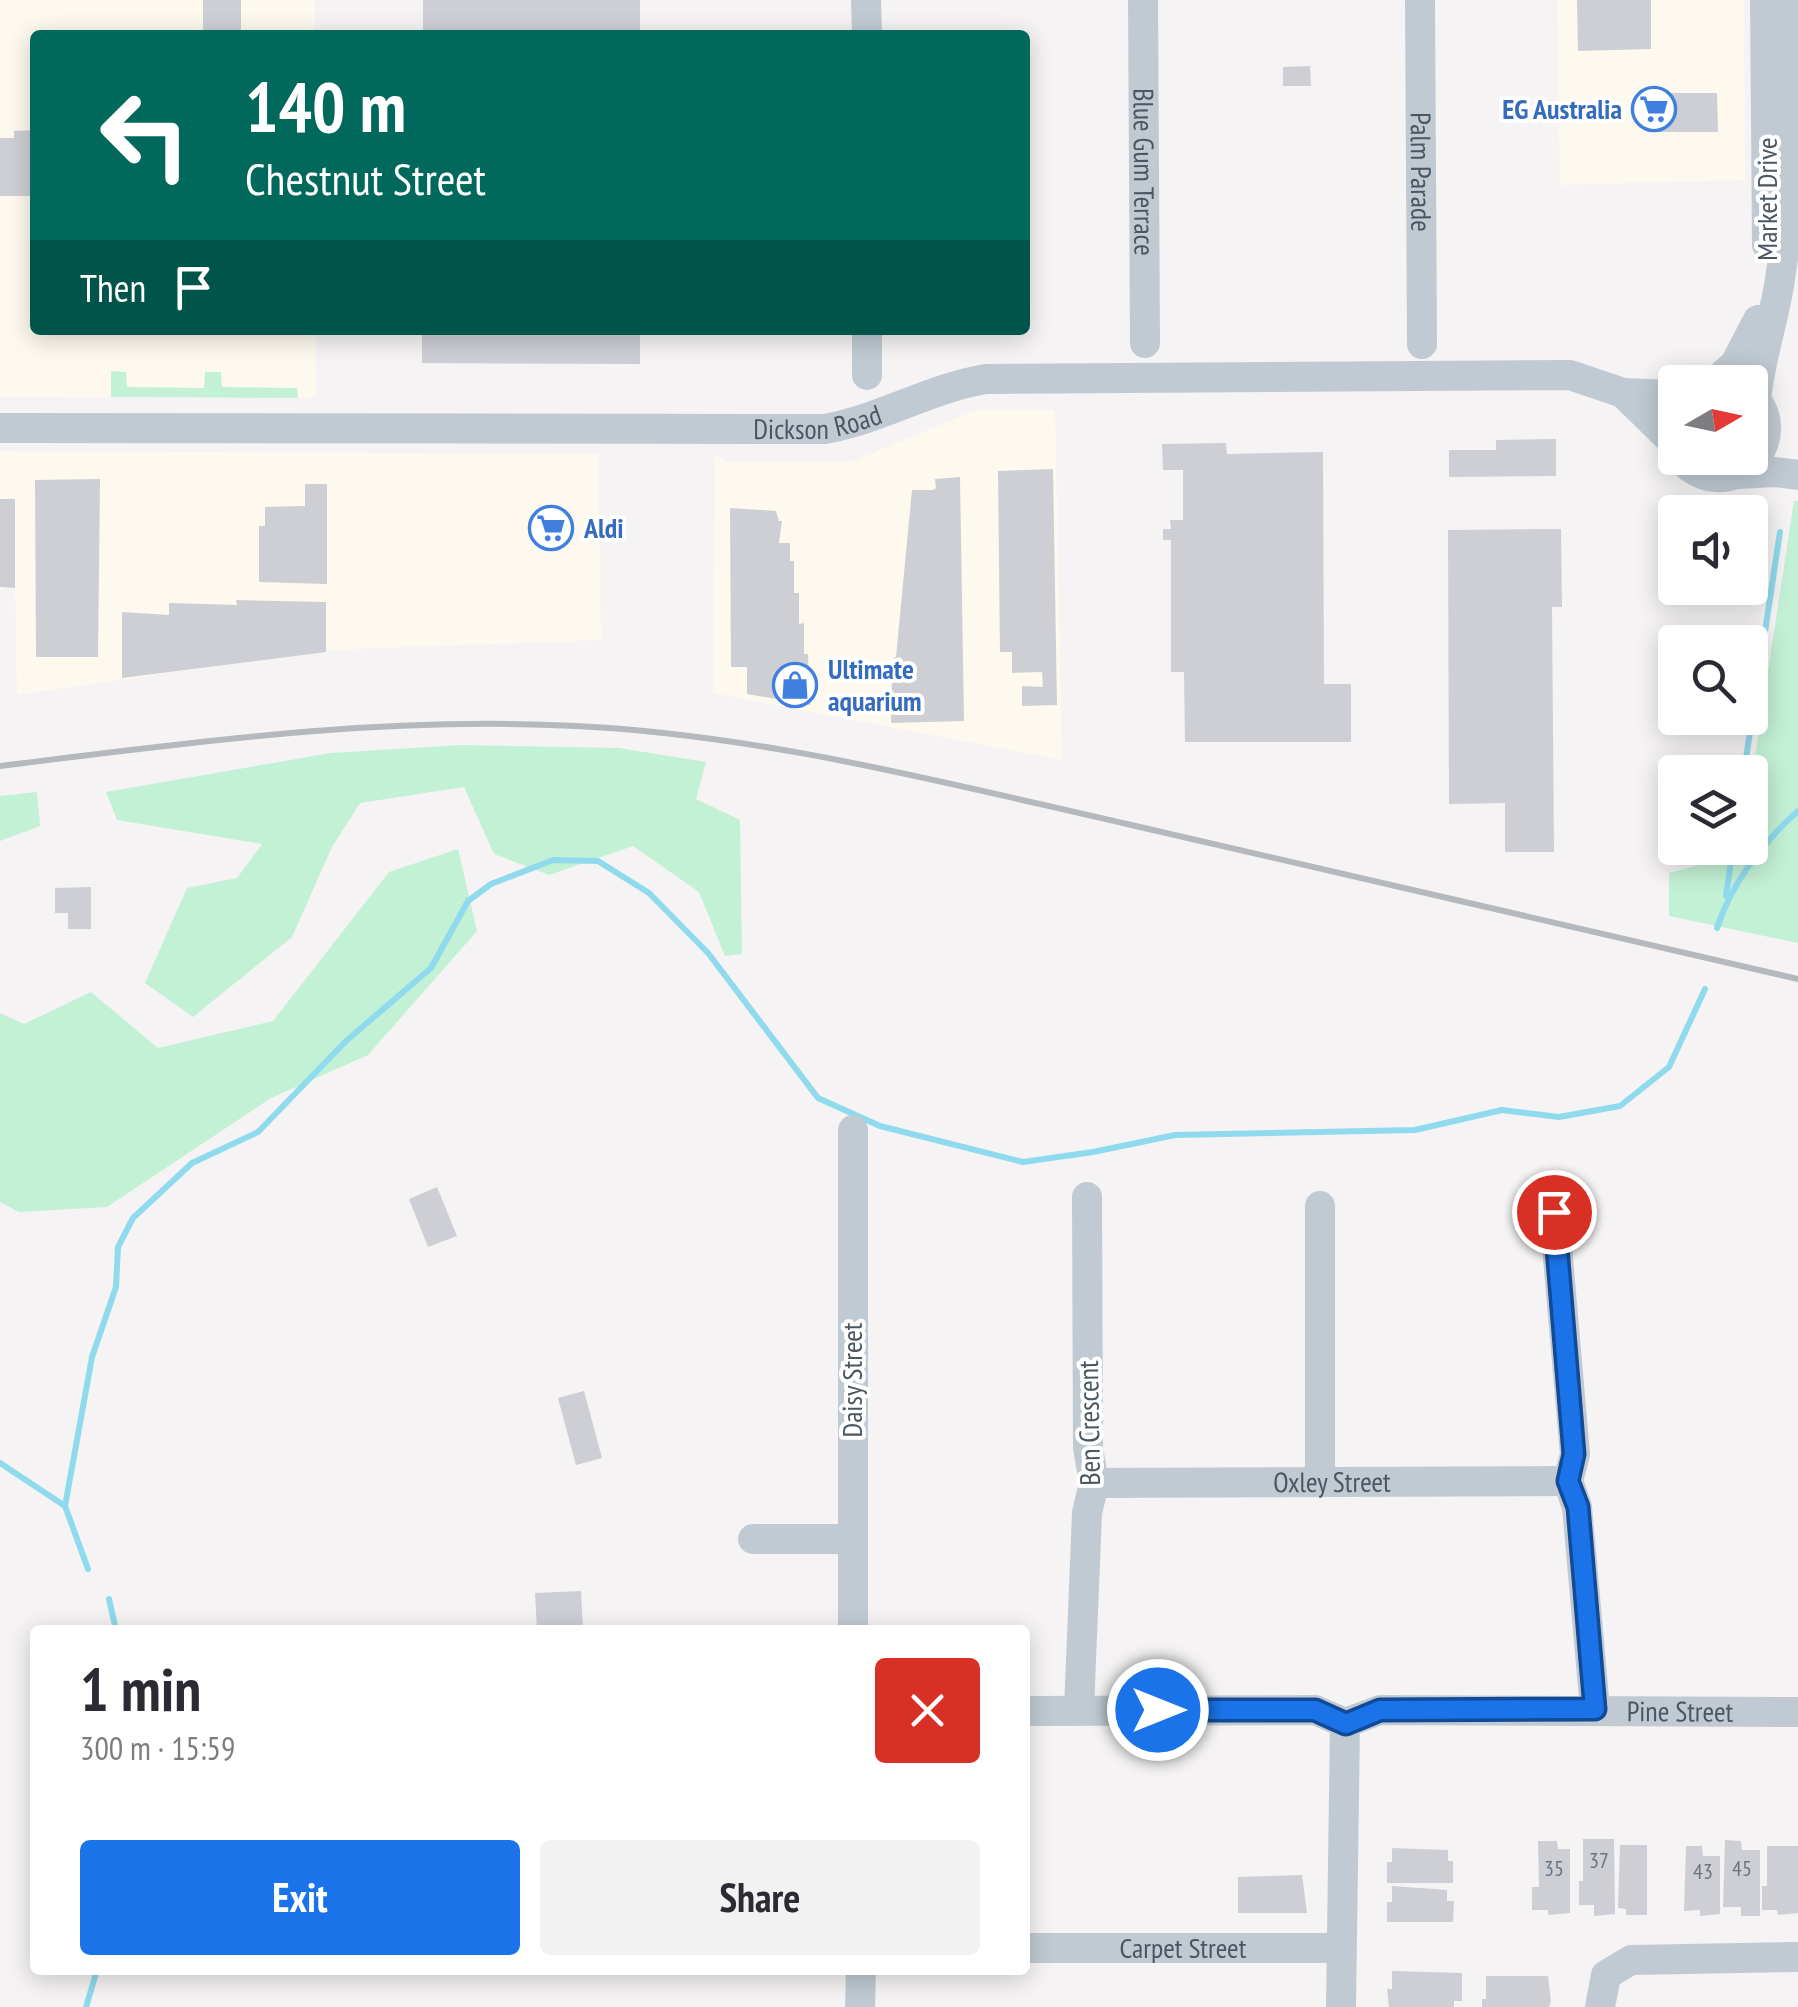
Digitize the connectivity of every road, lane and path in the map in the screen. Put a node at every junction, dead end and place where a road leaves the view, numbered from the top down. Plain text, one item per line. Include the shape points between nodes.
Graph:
1 (866, 0) edge
2 (1143, 0) edge
3 (1420, 0) edge
4 (1765, 0) edge
5 (1788, 0) edge
6 (866, 30) edge
7 (867, 335) edge
8 (1145, 343) dead end
9 (1422, 344) dead end
10 (1734, 365) edge
11 (1760, 365) edge
12 (867, 374) dead end
13 (1624, 393) junction
14 (1658, 394) edge
15 (1658, 424) edge
16 (0, 428) edge
17 (1768, 440) edge
18 (1798, 457) edge
19 (1768, 472) edge
20 (1798, 474) edge
21 (1706, 475) edge
22 (1733, 475) edge
23 (853, 1130) dead end
24 (1087, 1197) dead end
25 (1320, 1206) dead end
26 (1554, 1212) dead end
27 (1320, 1481) junction
28 (1568, 1481) junction
29 (1094, 1483) junction
30 (753, 1539) dead end
31 (850, 1539) junction
32 (852, 1625) edge
33 (1595, 1709) junction
34 (1079, 1710) junction
35 (1030, 1712) edge
36 (1798, 1712) edge
37 (1346, 1724) junction
38 (1030, 1948) edge
39 (1341, 1948) junction
40 (1798, 1957) edge
41 (861, 1975) edge
42 (860, 2007) edge
43 (1341, 2007) edge
44 (1600, 2007) edge

1 - 6 street
2 - 8 street, Blue Gum Terrace
3 - 9 street, Palm Parade
4 - 10 street, Market Drive via 1768,277 1749,344
5 - 11 street, Market Drive via 1788,212
7 - 12 street
13 - 14 street, Dickson Road
13 - 15 street, Dickson Road
13 - 16 street, Dickson Road via 1570,374 986,379 825,428
17 - 18 street
19 - 20 street
21 - 22 street
23 - 31 street, Daisy Street
24 - 29 street, Ben Crescent via 1088,1448
25 - 27 street
26 - 28 street via 1574,1454
27 - 28 street, Oxley Street
27 - 29 street, Oxley Street
28 - 33 street via 1578,1507
29 - 34 street, Ben Crescent
30 - 31 street
31 - 32 street, Daisy Street
33 - 36 street, Pine Street
33 - 37 street, Pine Street via 1380,1710
34 - 35 street
34 - 37 street via 1315,1710
37 - 39 street
38 - 39 street, Carpet Street
39 - 43 street
40 - 44 street via 1632,1960 1606,1975
41 - 42 street

